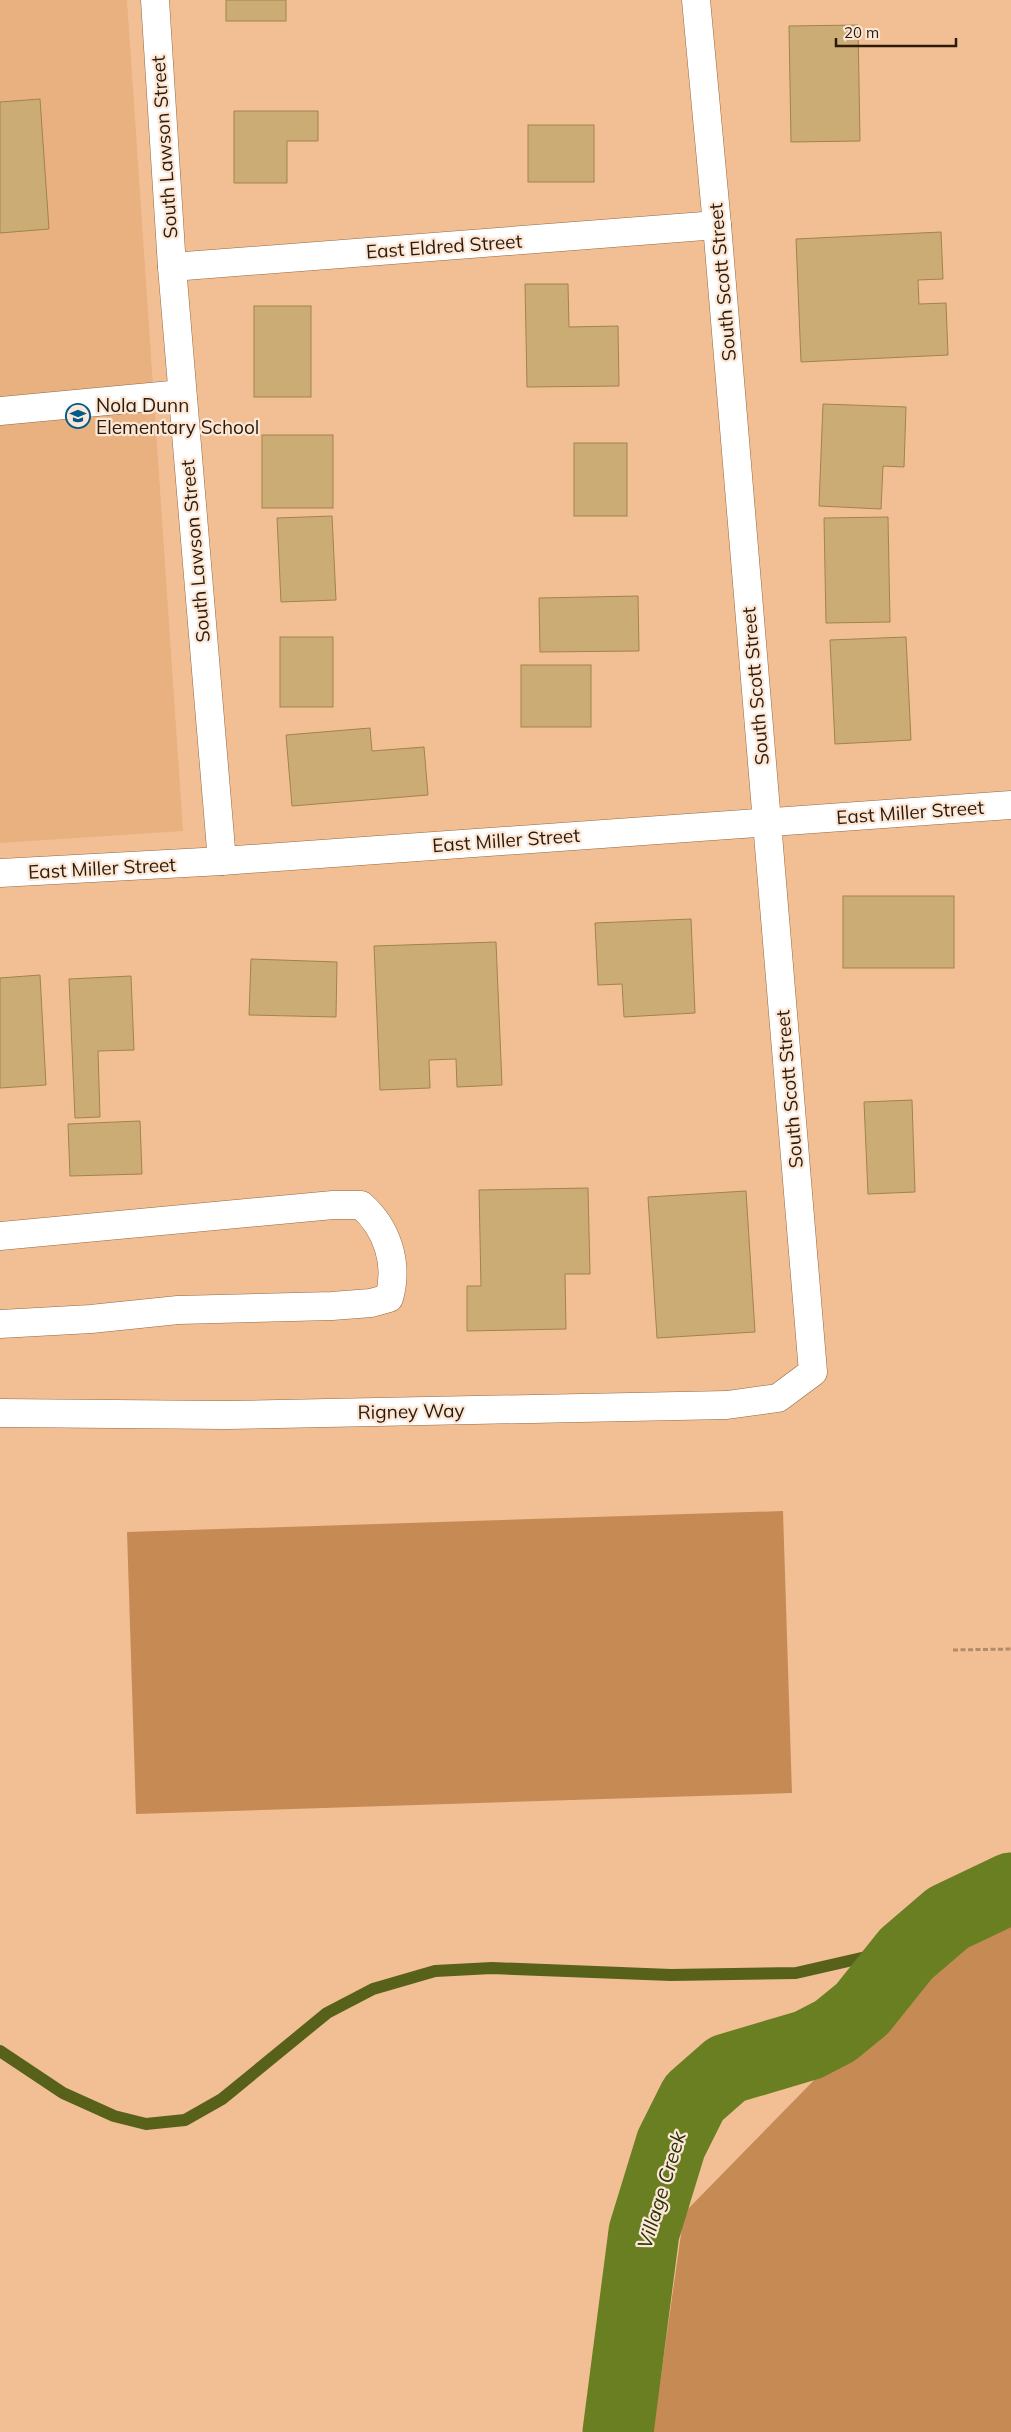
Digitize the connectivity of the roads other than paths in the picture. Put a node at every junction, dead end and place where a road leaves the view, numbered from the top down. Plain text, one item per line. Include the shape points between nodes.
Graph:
1 (155, 0) edge
2 (696, 0) edge
3 (717, 225) junction
4 (172, 267) junction
5 (182, 394) junction
6 (0, 411) edge
7 (1011, 805) edge
8 (766, 821) junction
9 (222, 862) junction
10 (0, 873) edge
11 (0, 1236) edge
12 (0, 1324) edge
13 (813, 1372) joint
14 (0, 1413) edge

1 - 4 street, South Lawson Street
2 - 3 street, South Scott Street
3 - 4 street, East Eldred Street
3 - 8 street, South Scott Street
4 - 5 street, South Lawson Street
5 - 6 street
5 - 9 street, South Lawson Street
7 - 8 street, East Miller Street
8 - 9 street, East Miller Street
8 - 13 street, South Scott Street
9 - 10 street, East Miller Street
11 - 12 street via 361,1205 373,1216 383,1234 391,1254 393,1282 389,1298 371,1303 178,1310
13 - 14 street, Rigney Way via 778,1398 727,1405 227,1415

